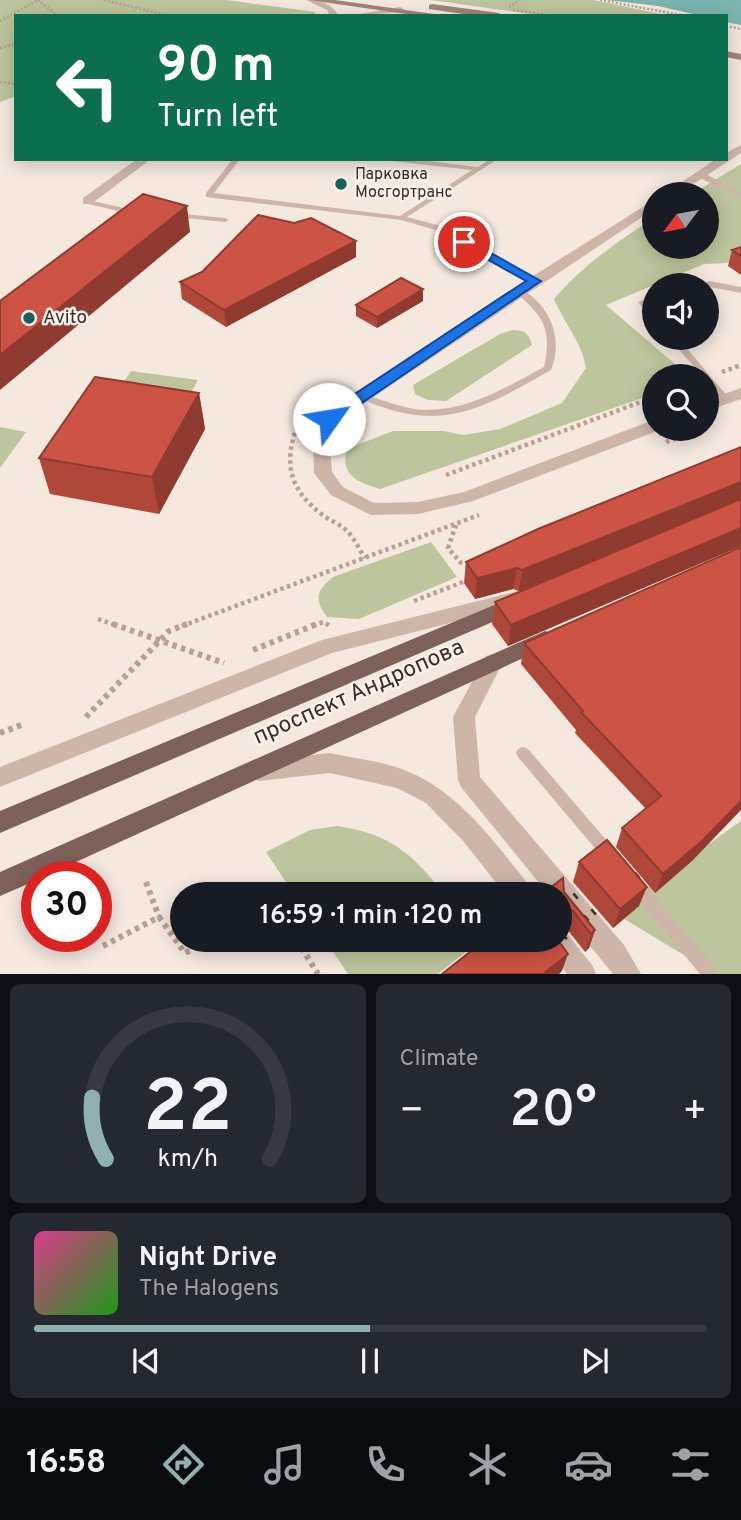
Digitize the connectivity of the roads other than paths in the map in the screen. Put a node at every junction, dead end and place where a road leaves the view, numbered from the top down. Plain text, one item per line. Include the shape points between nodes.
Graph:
1 (311, 0) edge
2 (377, 0) edge
3 (344, 2) edge
4 (400, 10) junction
5 (503, 12) edge
6 (335, 14) edge
7 (367, 14) edge
8 (429, 14) edge
9 (142, 161) edge
10 (235, 161) edge
11 (409, 161) edge
12 (492, 161) edge
13 (722, 161) edge
14 (479, 169) junction
15 (701, 175) junction
16 (690, 182) edge
17 (741, 196) edge
18 (87, 201) joint
19 (124, 210) junction
20 (137, 212) edge
21 (642, 212) edge
22 (162, 214) edge
23 (401, 218) junction
24 (225, 220) dead end
25 (104, 226) edge
26 (534, 281) junction
27 (719, 286) edge
28 (741, 290) edge
29 (519, 291) junction
30 (684, 350) edge
31 (696, 364) edge
32 (719, 391) edge
33 (741, 393) edge
34 (362, 397) junction
35 (725, 399) junction
36 (719, 401) edge
37 (642, 431) edge
38 (532, 596) joint
39 (566, 630) edge
40 (492, 662) junction
41 (523, 753) dead end
42 (247, 772) junction
43 (0, 777) edge
44 (0, 822) edge
45 (510, 882) edge
46 (0, 884) edge
47 (566, 952) edge
48 (583, 974) edge
49 (628, 974) edge
50 (710, 974) edge

1 - 3 main road
1 - 6 street
2 - 5 main road
3 - 4 main road
4 - 7 street
4 - 8 main road
9 - 18 street
10 - 23 lane via 209,195
11 - 14 lane
12 - 14 lane
13 - 15 street
14 - 23 lane
15 - 16 street
15 - 17 lane
18 - 19 lane
19 - 20 lane
19 - 25 lane
21 - 26 street
22 - 24 lane
23 - 26 lane via 442,229
26 - 29 street
27 - 28 lane
29 - 34 street
29 - 34 lane via 548,321 554,345 548,368 463,409 425,414
30 - 31 lane
32 - 35 lane
33 - 35 street
34 - 37 street via 329,419 321,442 323,472 337,491 371,509 418,508 467,498
35 - 36 street
38 - 43 street via 329,646
38 - 44 main road, проспект Андропова
39 - 40 main road, проспект Андропова
40 - 42 main road, проспект Андропова
40 - 49 street via 464,717 470,780
41 - 50 lane
42 - 45 street via 330,763 401,779 434,796
42 - 46 main road, проспект Андропова
47 - 48 street

